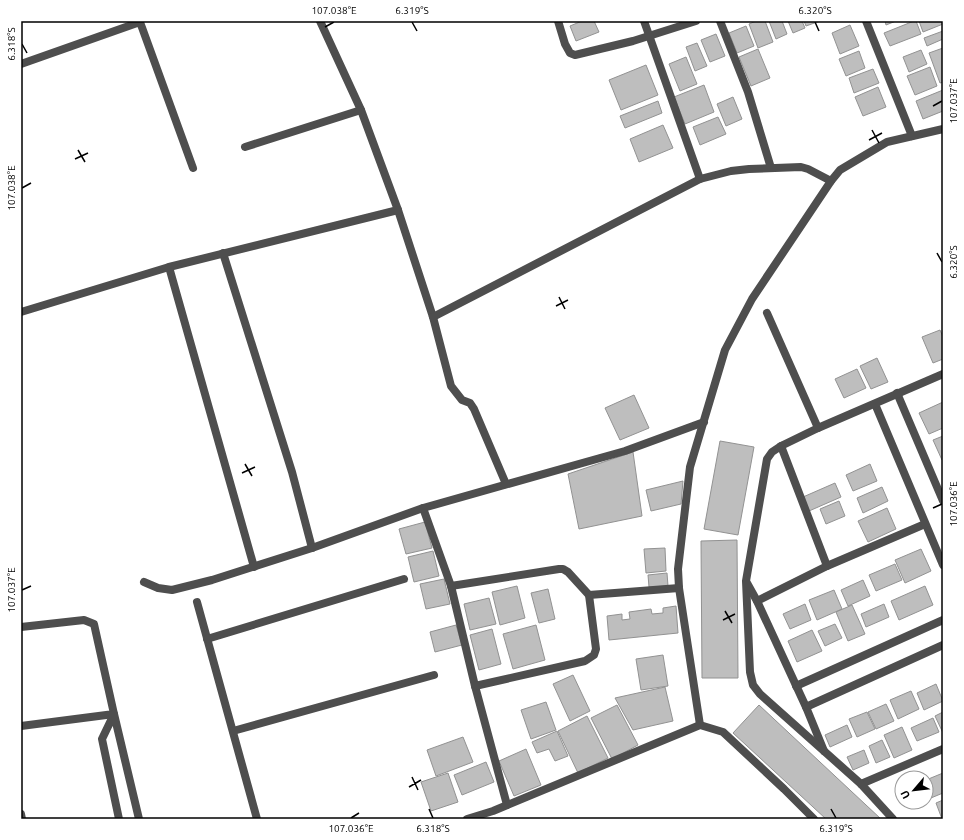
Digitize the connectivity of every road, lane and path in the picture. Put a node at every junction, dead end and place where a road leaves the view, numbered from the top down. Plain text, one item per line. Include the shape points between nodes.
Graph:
1 (320, 21) edge
2 (558, 21) edge
3 (644, 21) edge
4 (696, 21) edge
5 (720, 21) edge
6 (866, 21) edge
7 (141, 22) edge
8 (649, 36) junction
9 (21, 64) edge
10 (361, 110) junction
11 (943, 129) edge
12 (912, 136) junction
13 (245, 147) dead end
14 (193, 168) dead end
15 (771, 168) junction
16 (700, 179) junction
17 (831, 181) junction
18 (398, 210) junction
19 (223, 253) junction
20 (169, 268) junction
21 (21, 312) edge
22 (767, 313) dead end
23 (433, 317) junction
24 (943, 374) edge
25 (897, 393) junction
26 (875, 404) junction
27 (704, 422) junction
28 (818, 428) junction
29 (781, 446) junction
30 (506, 484) junction
31 (943, 501) edge
32 (423, 508) junction
33 (925, 524) junction
34 (312, 548) junction
35 (943, 565) edge
36 (827, 566) junction
37 (254, 567) junction
38 (404, 579) dead end
39 (746, 581) junction
40 (144, 582) dead end
41 (451, 586) junction
42 (679, 588) junction
43 (589, 595) junction
44 (757, 601) junction
45 (197, 602) dead end
46 (943, 620) edge
47 (21, 627) edge
48 (207, 639) junction
49 (943, 646) edge
50 (434, 675) dead end
51 (475, 686) junction
52 (796, 686) junction
53 (806, 707) junction
54 (114, 714) junction
55 (700, 725) junction
56 (21, 726) edge
57 (232, 731) junction
58 (943, 749) edge
59 (825, 753) junction
60 (861, 784) junction
61 (507, 805) junction
62 (21, 814) edge
63 (22, 819) edge
64 (120, 819) edge
65 (140, 819) edge
66 (257, 819) edge
67 (467, 819) edge
68 (814, 819) edge
69 (894, 819) edge

1 - 10 street
2 - 8 street via 570,54 576,55
3 - 8 street
4 - 8 street
5 - 15 street via 748,92
6 - 12 street
7 - 9 street
7 - 14 street
8 - 16 street
10 - 13 street
10 - 18 street
11 - 12 street
12 - 17 street via 887,142 840,170
15 - 16 street via 731,171
15 - 17 street via 808,168
16 - 23 street
17 - 27 street via 752,299 725,350
18 - 19 street
18 - 23 street
19 - 20 street
19 - 34 street via 292,472
20 - 21 street
20 - 37 street
22 - 28 street
23 - 30 street via 451,386 462,400 470,403 474,409
24 - 25 street
25 - 26 street
25 - 31 street
26 - 28 street
26 - 33 street
27 - 30 street via 625,451
27 - 42 street via 690,467 678,569
28 - 29 street
29 - 36 street
29 - 39 street via 767,459
30 - 32 street
32 - 34 street
32 - 41 street
33 - 35 street
33 - 36 street
34 - 37 street
36 - 44 street
37 - 40 street via 172,590
38 - 48 street
39 - 44 street
39 - 59 street via 750,672 753,685
41 - 43 street via 559,568 568,572
41 - 51 street
42 - 43 street
42 - 55 street
43 - 51 street via 596,650 594,655 585,660
44 - 52 street
45 - 48 street
46 - 52 street
47 - 54 street via 84,620 94,624
48 - 57 street
49 - 53 street
50 - 57 street
51 - 61 street
52 - 53 street
53 - 59 street
54 - 56 street
54 - 64 street via 102,739
54 - 65 street
55 - 61 street
55 - 68 street via 723,732
57 - 66 street
58 - 60 street
59 - 60 street
60 - 69 street
61 - 67 street
62 - 63 street

